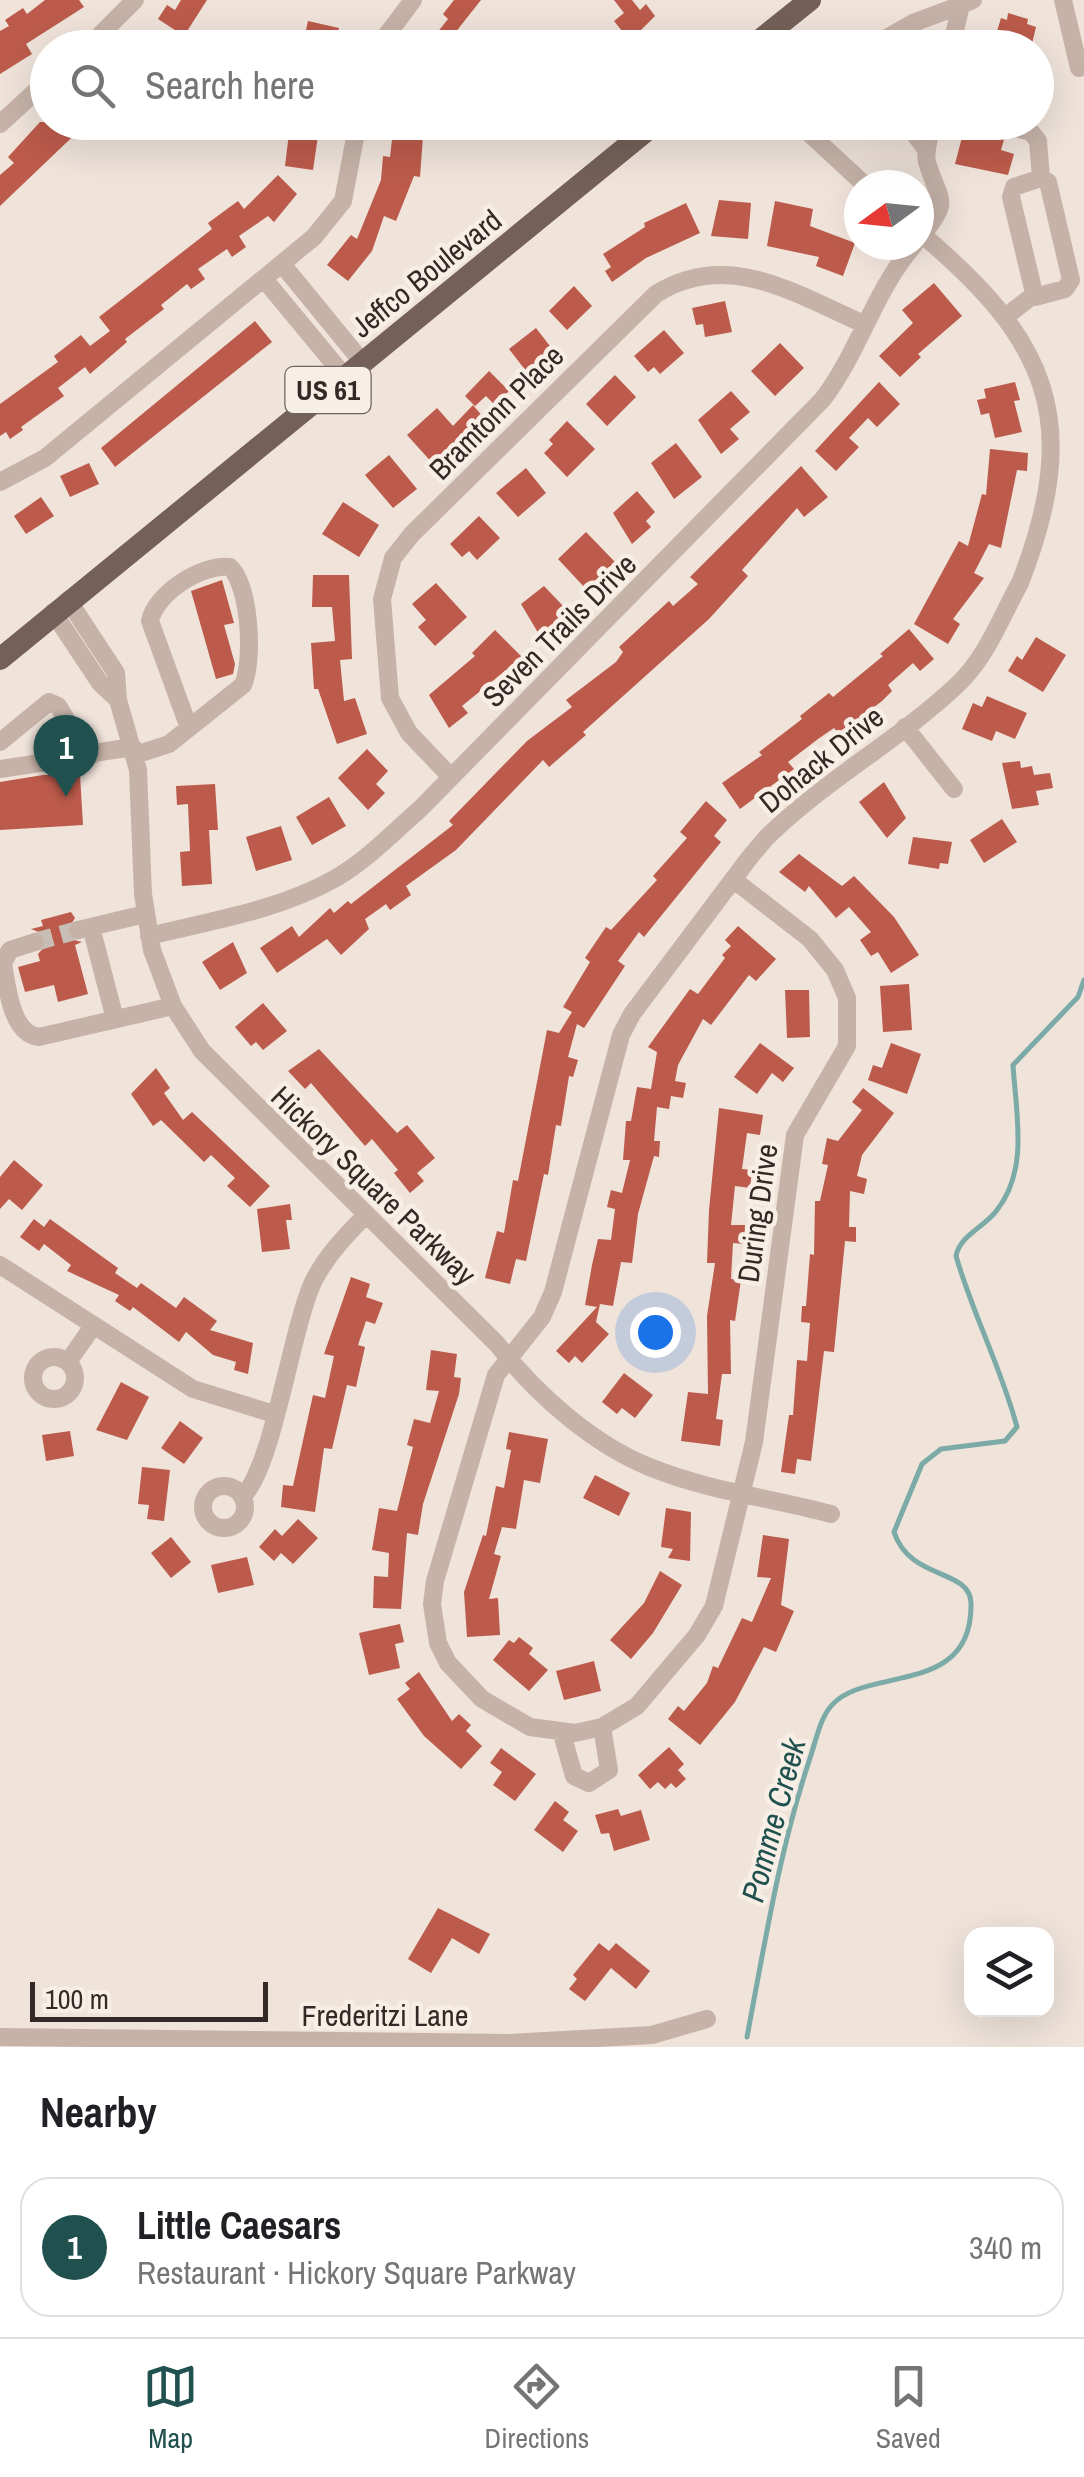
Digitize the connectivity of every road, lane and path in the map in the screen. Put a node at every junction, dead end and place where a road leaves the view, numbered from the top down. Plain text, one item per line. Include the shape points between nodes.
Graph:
1 (135, 0) edge
2 (413, 0) edge
3 (810, 0) edge
4 (1063, 0) edge
5 (967, 3) edge
6 (104, 30) edge
7 (390, 30) edge
8 (772, 30) edge
9 (897, 30) edge
10 (957, 30) edge
11 (1079, 68) dead end
12 (30, 96) edge
13 (0, 124) edge
14 (355, 140) edge
15 (635, 140) edge
16 (816, 140) edge
17 (918, 140) edge
18 (929, 140) edge
19 (1037, 140) edge
20 (926, 151) junction
21 (849, 170) edge
22 (933, 170) edge
23 (934, 173) edge
24 (1042, 178) junction
25 (934, 219) edge
26 (934, 251) edge
27 (900, 260) edge
28 (282, 264) junction
29 (264, 279) junction
30 (1034, 296) junction
31 (1009, 314) junction
32 (864, 324) junction
33 (354, 370) junction
34 (0, 482) edge
35 (61, 606) junction
36 (0, 659) edge
37 (904, 727) junction
38 (189, 728) junction
39 (0, 742) edge
40 (134, 751) junction
41 (92, 755) junction
42 (0, 768) edge
43 (450, 777) junction
44 (954, 789) dead end
45 (734, 880) junction
46 (145, 914) junction
47 (149, 936) junction
48 (34, 942) tunnel mouth
49 (173, 1006) junction
50 (115, 1019) junction
51 (366, 1215) junction
52 (0, 1265) edge
53 (93, 1326) junction
54 (508, 1358) junction
55 (68, 1362) dead end
56 (274, 1414) junction
57 (742, 1494) junction
58 (242, 1497) dead end
59 (831, 1514) dead end
60 (602, 1728) junction
61 (562, 1734) junction
62 (707, 2019) dead end
63 (0, 2037) edge

1 - 6 street
2 - 7 street
3 - 8 main road
4 - 11 street
5 - 9 street
5 - 10 street
12 - 13 street
14 - 28 street via 343,200
15 - 33 main road, Jeffco Boulevard / US 61
16 - 21 street
17 - 20 street, Seven Trails Drive
18 - 20 street
19 - 24 street
20 - 22 street, Seven Trails Drive
23 - 25 street, Seven Trails Drive via 942,195
24 - 30 street via 1014,187 1011,197
24 - 30 street via 1072,273 1065,289
26 - 31 street, Dohack Drive
27 - 32 street, Seven Trails Drive
28 - 29 street
28 - 33 street
29 - 33 street
29 - 34 street via 46,458
30 - 31 street
31 - 37 street, Dohack Drive via 1052,387 1061,454 1056,501 983,652 954,688
32 - 43 street, Seven Trails Drive via 840,374 811,412
32 - 43 street, Bramtonn Place via 744,275 706,273 672,283 412,534 393,558 382,599 390,698 409,733
33 - 35 main road, Jeffco Boulevard / US 61
35 - 36 main road, Jeffco Boulevard / US 61
35 - 40 street, Hickory Square Parkway via 100,683 118,700
37 - 44 street
37 - 45 street, Dohack Drive via 780,824
38 - 38 street via 243,685 249,671 249,632 238,576 230,567 196,573 153,609 150,622
38 - 40 street via 168,744
39 - 41 street via 49,702 58,706 82,751
40 - 41 street
40 - 46 street, Hickory Square Parkway
41 - 42 street
43 - 47 street, Seven Trails Drive via 339,876 248,912
45 - 54 street, Dohack Drive via 620,1035 552,1292 542,1317
45 - 57 street, During Drive via 823,953 842,981 848,1024 840,1064 795,1135
46 - 47 street, Hickory Square Parkway
46 - 50 street via 85,929
47 - 49 street, Hickory Square Parkway
48 - 50 street via 10,950 3,963 22,1031 38,1036
49 - 50 street
49 - 51 street, Hickory Square Parkway via 235,1088
51 - 54 street, Hickory Square Parkway
51 - 56 street via 312,1284
52 - 53 street
53 - 55 street
53 - 56 street via 194,1390
54 - 57 street, Hickory Square Parkway via 546,1398 619,1451 649,1467
54 - 61 street, Dohack Drive via 492,1384 435,1580 433,1624 448,1664 482,1699 520,1723
56 - 58 street via 254,1482
57 - 59 street, Hickory Square Parkway
57 - 60 street, During Drive via 705,1622 637,1706
60 - 61 street
60 - 61 street via 609,1770 589,1784 574,1776
62 - 63 street, Frederitzi Lane via 652,2036 509,2043

